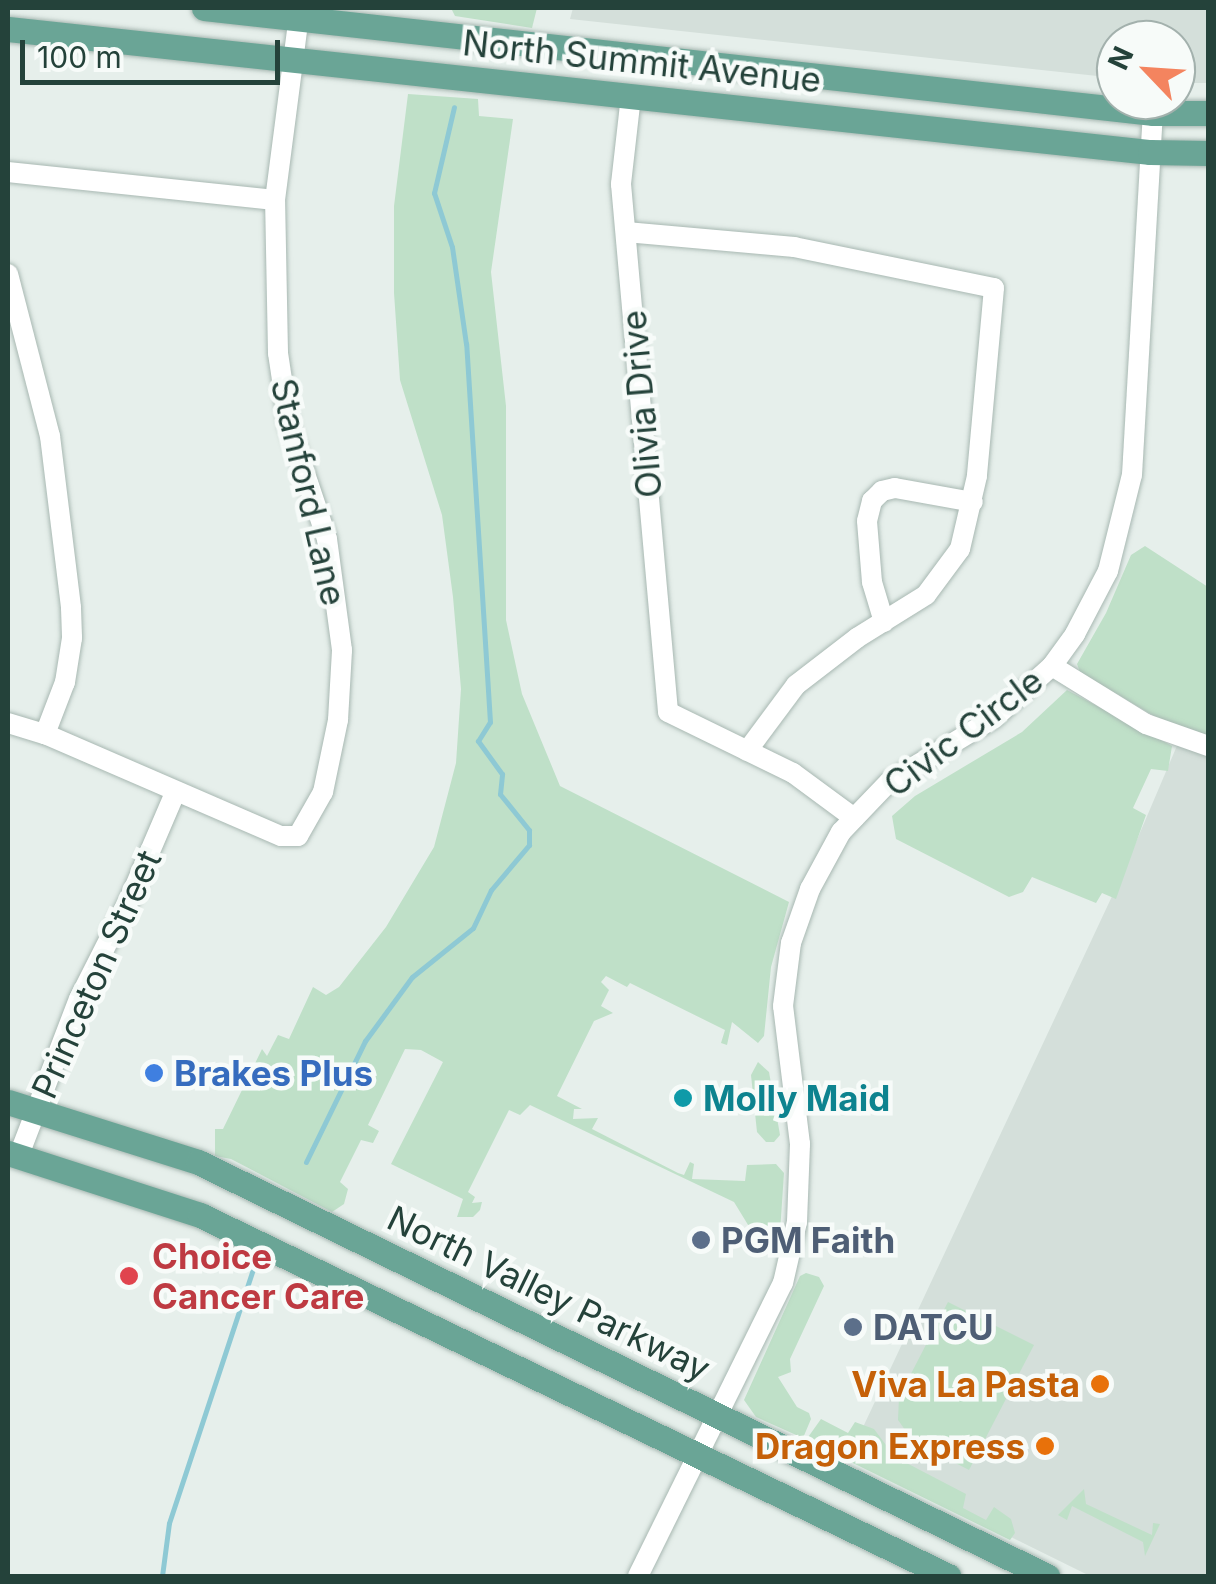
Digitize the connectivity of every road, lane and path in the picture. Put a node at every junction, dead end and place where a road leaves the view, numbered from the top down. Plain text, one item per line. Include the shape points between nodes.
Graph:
1 (204, 8) edge
2 (297, 12) edge
3 (8, 29) edge
4 (612, 52) junction
5 (292, 56) junction
6 (631, 96) junction
7 (1096, 106) edge
8 (1153, 120) edge
9 (1150, 152) junction
10 (1208, 154) edge
11 (8, 172) edge
12 (275, 200) junction
13 (626, 232) junction
14 (8, 274) edge
15 (973, 502) junction
16 (884, 622) junction
17 (1052, 666) junction
18 (8, 723) edge
19 (45, 734) junction
20 (1208, 746) edge
21 (747, 750) junction
22 (175, 793) junction
23 (854, 818) junction
24 (8, 1102) edge
25 (36, 1110) junction
26 (13, 1154) edge
27 (718, 1416) junction
28 (698, 1456) junction
29 (1011, 1569) edge
30 (638, 1576) edge
31 (948, 1576) edge
32 (1047, 1576) edge

1 - 2 main road, North Summit Avenue
2 - 4 main road, North Summit Avenue
2 - 5 street, Stanford Lane
3 - 5 main road, North Summit Avenue
4 - 6 main road
4 - 7 main road, North Summit Avenue
5 - 6 main road, North Summit Avenue
5 - 12 street, Stanford Lane
6 - 9 main road, North Summit Avenue
6 - 13 street, Olivia Drive via 622,164
8 - 9 street, Civic Circle
9 - 10 main road, North Summit Avenue
9 - 17 street, Civic Circle via 1132,474 1108,571
11 - 12 street
12 - 22 street, Stanford Lane via 278,354 290,426 326,539 342,650 333,755 324,792 298,836 282,836
13 - 15 street via 794,247 994,288
13 - 21 street, Olivia Drive via 668,712
14 - 19 street via 50,436 71,608 65,682
15 - 16 street via 960,549 941,578
15 - 16 street via 895,488 872,501 872,582
16 - 21 street via 796,685
17 - 20 street, Civic Circle via 1146,724
17 - 23 street, Civic Circle via 994,718 889,782
18 - 19 street
19 - 22 street
21 - 23 street via 813,785
22 - 25 street, Princeton Street via 79,999
23 - 27 street, Civic Circle via 810,888 792,943 783,1006 800,1144 797,1222 783,1283
24 - 25 main road, North Valley Parkway
25 - 26 street, Princeton Street
25 - 27 main road, North Valley Parkway via 198,1162
26 - 28 main road via 200,1215
27 - 28 street, Civic Circle
27 - 29 main road, North Valley Parkway
28 - 30 street, Civic Circle
28 - 31 main road
29 - 32 main road, North Valley Parkway

